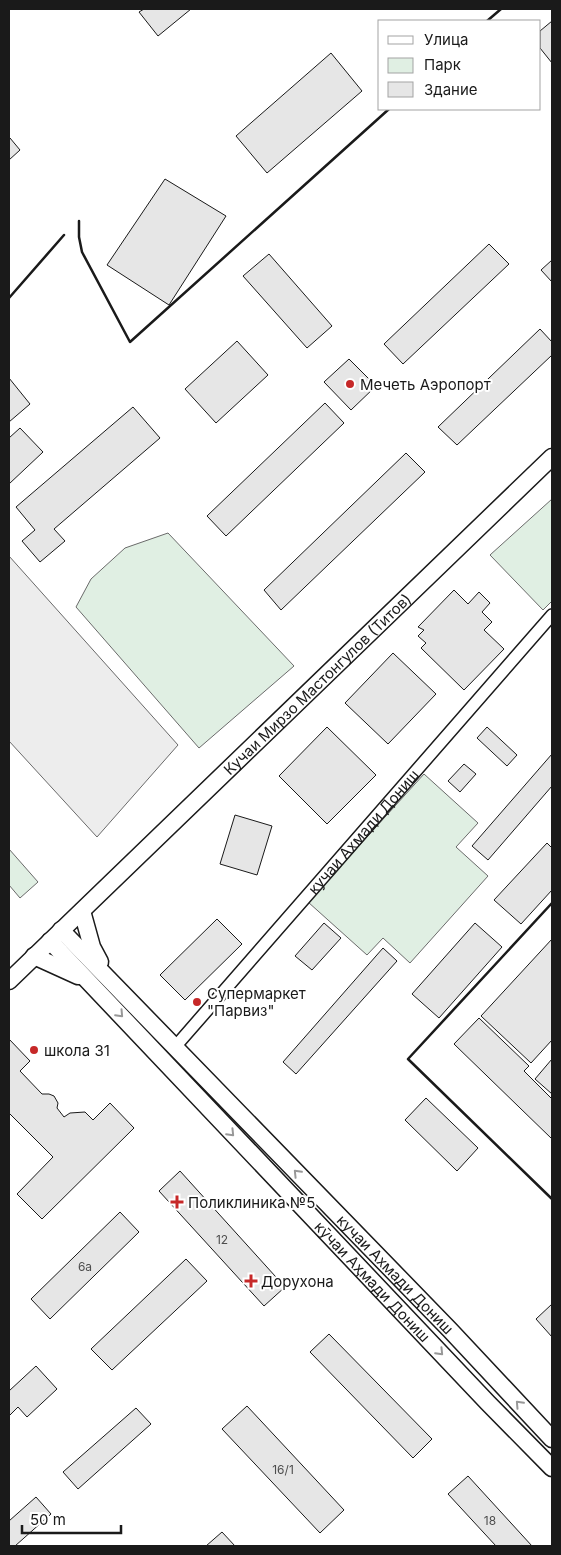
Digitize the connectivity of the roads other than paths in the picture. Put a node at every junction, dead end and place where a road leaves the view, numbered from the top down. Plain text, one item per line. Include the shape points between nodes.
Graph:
1 (552, 456) edge
2 (552, 615) edge
3 (82, 911) junction
4 (56, 936) junction
5 (34, 956) junction
6 (109, 978) junction
7 (9, 981) edge
8 (96, 988) junction
9 (175, 1048) junction
10 (552, 1439) edge
11 (552, 1468) edge

1 - 3 street, Кучаи Мирзо Мастонгулов (Титов)
2 - 9 street, кучаи Ахмади Дониш
3 - 4 street, Кучаи Мирзо Мастонгулов (Титов)
3 - 6 street via 92,947
4 - 5 street, Кучаи Мирзо Мастонгулов (Титов)
4 - 6 street, кучаи Ахмади Дониш
4 - 8 street, кӯчаи Аҳмади Дониш
5 - 7 street, Кучаи Мирзо Мастонгулов (Титов)
5 - 8 street via 76,974
6 - 9 street, кучаи Ахмади Дониш
8 -> 11 street, кӯчаи Аҳмади Дониш via 198,1099
10 -> 9 street, кучаи Ахмади Дониш

